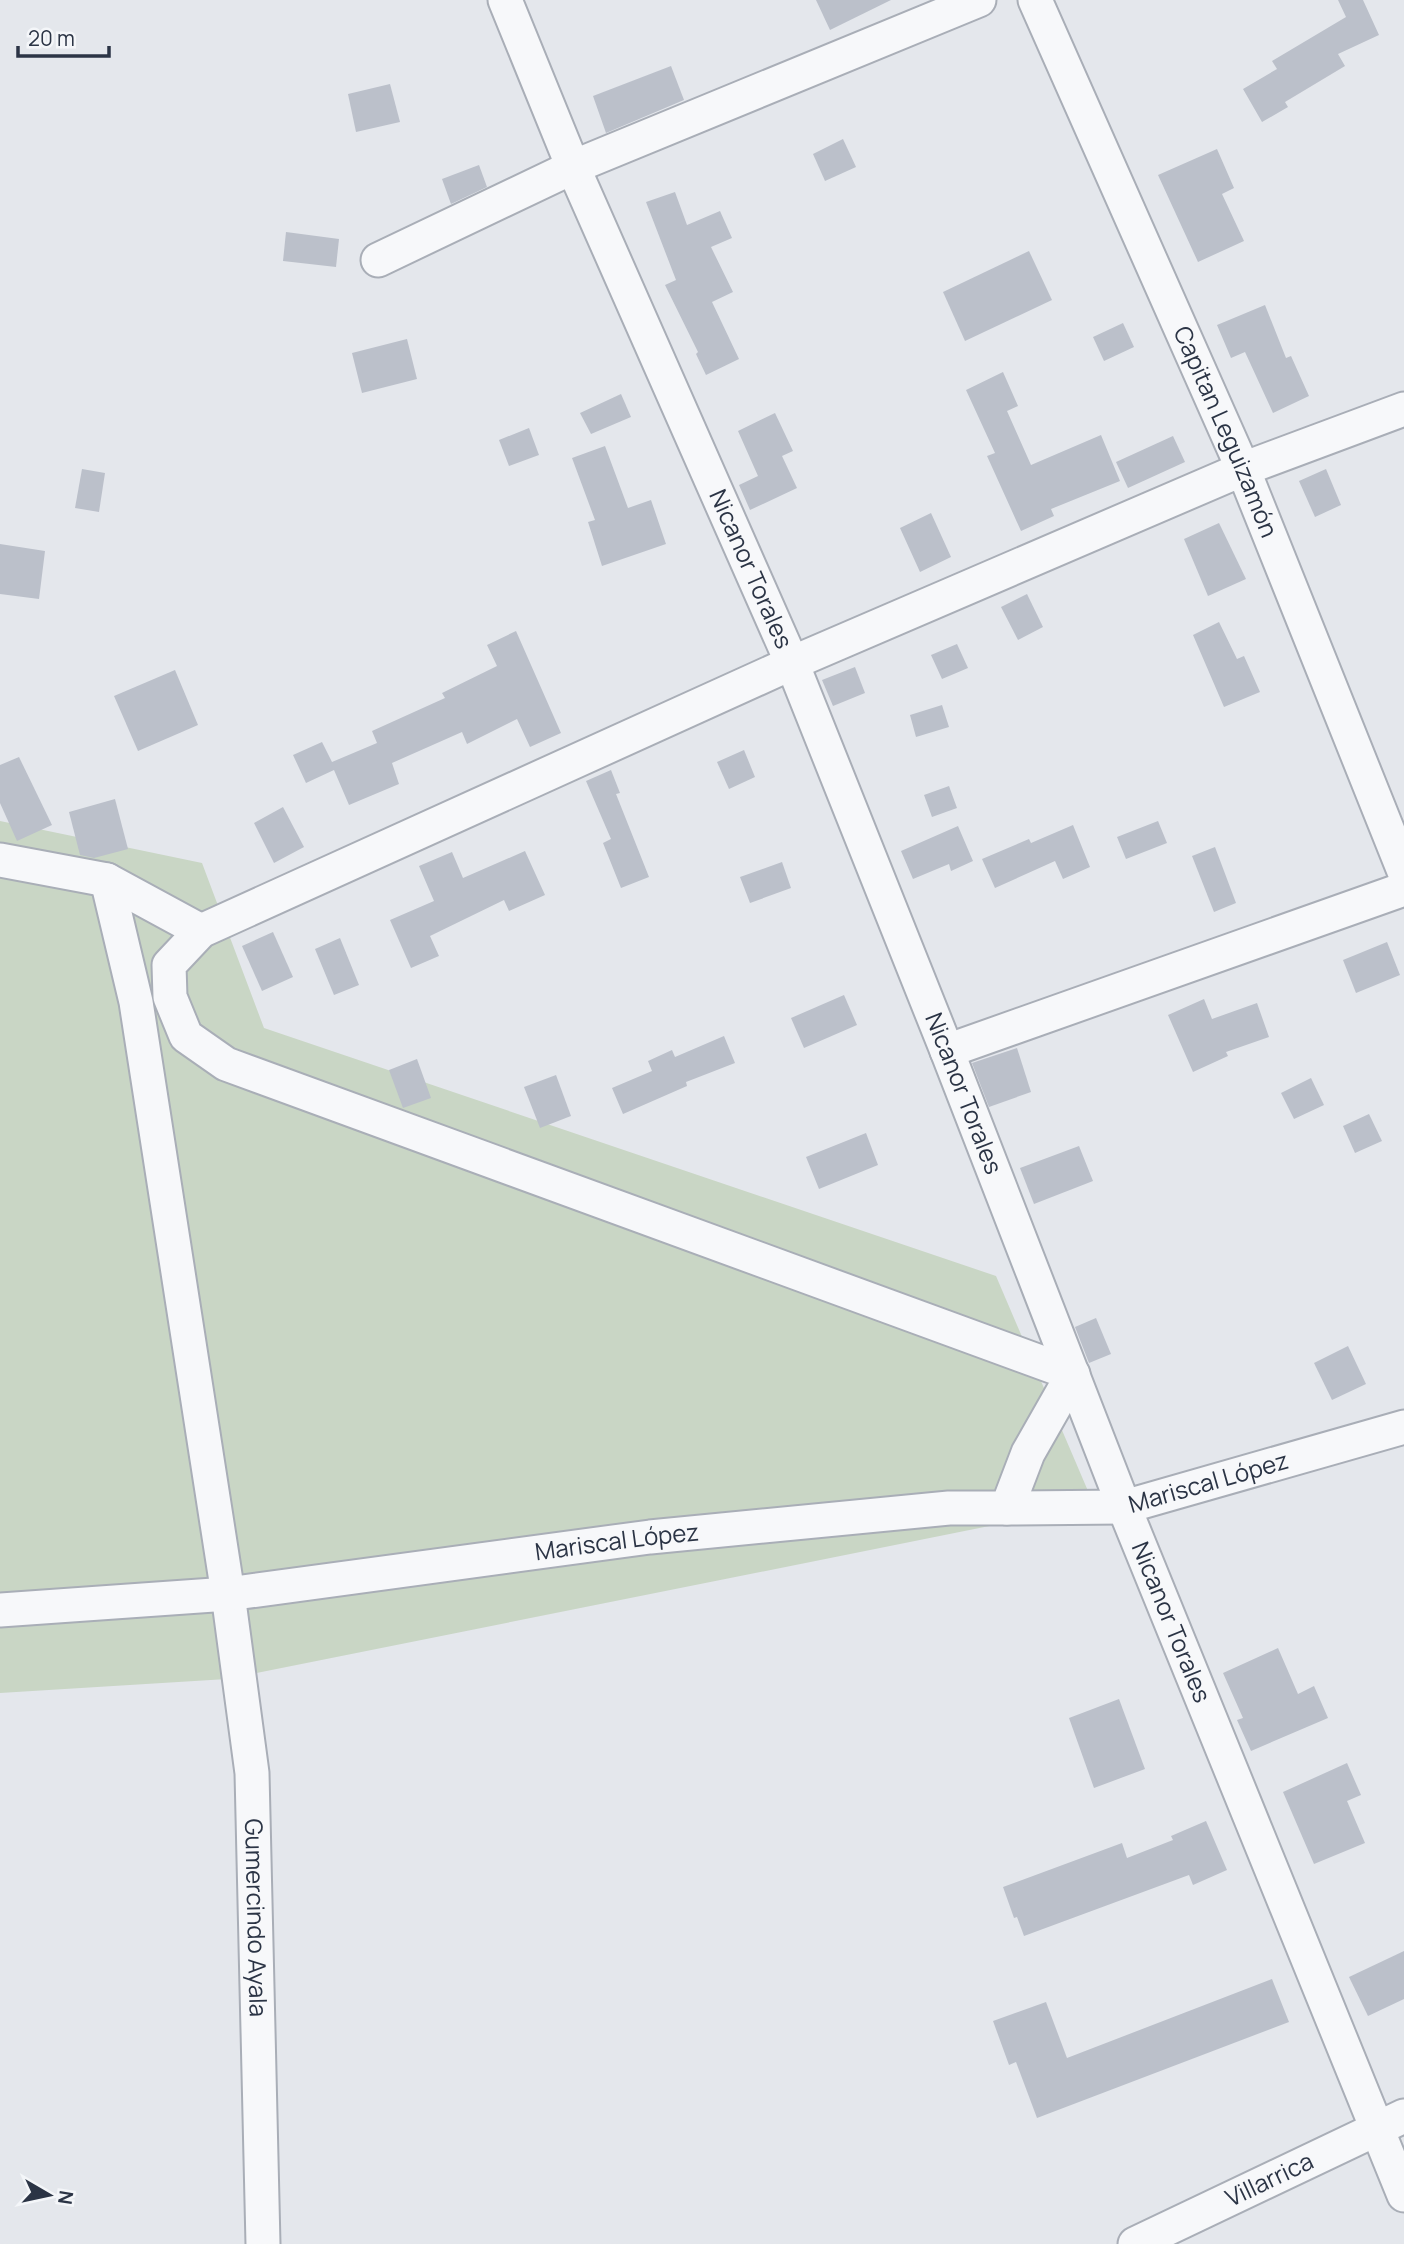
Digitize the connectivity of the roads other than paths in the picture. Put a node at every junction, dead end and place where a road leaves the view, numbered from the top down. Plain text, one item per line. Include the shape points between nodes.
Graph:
1 (505, 0) edge
2 (979, 0) edge
3 (1035, 0) edge
4 (573, 167) junction
5 (378, 260) dead end
6 (1404, 408) edge
7 (1243, 468) junction
8 (792, 663) junction
9 (0, 860) edge
10 (1404, 871) edge
11 (107, 880) junction
12 (1404, 889) edge
13 (201, 931) junction
14 (127, 963) junction
15 (169, 965) junction
16 (947, 1051) junction
17 (1073, 1374) junction
18 (1404, 1427) edge
19 (1124, 1507) junction
20 (1007, 1508) junction
21 (228, 1594) junction
22 (0, 1610) edge
23 (1390, 2123) edge
24 (1404, 2195) edge
25 (263, 2244) edge
26 (1135, 2244) edge

1 - 4 street, Nicanor Torales
2 - 4 street
3 - 7 street, Capitan Leguizamón
4 - 5 street
4 - 8 street, Nicanor Torales
6 - 7 street
7 - 8 street
7 - 10 street, Capitan Leguizamón
8 - 13 street
8 - 16 street, Nicanor Torales
9 - 11 street
11 - 13 street
11 - 14 street, Gumercindo Ayala
12 - 16 street
13 - 15 street
14 - 15 street
14 - 21 street, Gumercindo Ayala
15 - 17 street via 170,997 186,1036 226,1064
16 - 17 street, Nicanor Torales
17 - 19 street, Nicanor Torales
17 - 20 street via 1028,1452
18 - 19 street, Mariscal López
19 - 20 street, Mariscal López
19 - 23 street, Nicanor Torales
20 - 21 street, Mariscal López via 949,1508 650,1536
21 - 22 street, Mariscal López
21 - 25 street, Gumercindo Ayala via 252,1773
23 - 24 street, Nicanor Torales
23 - 26 street, Villarrica

